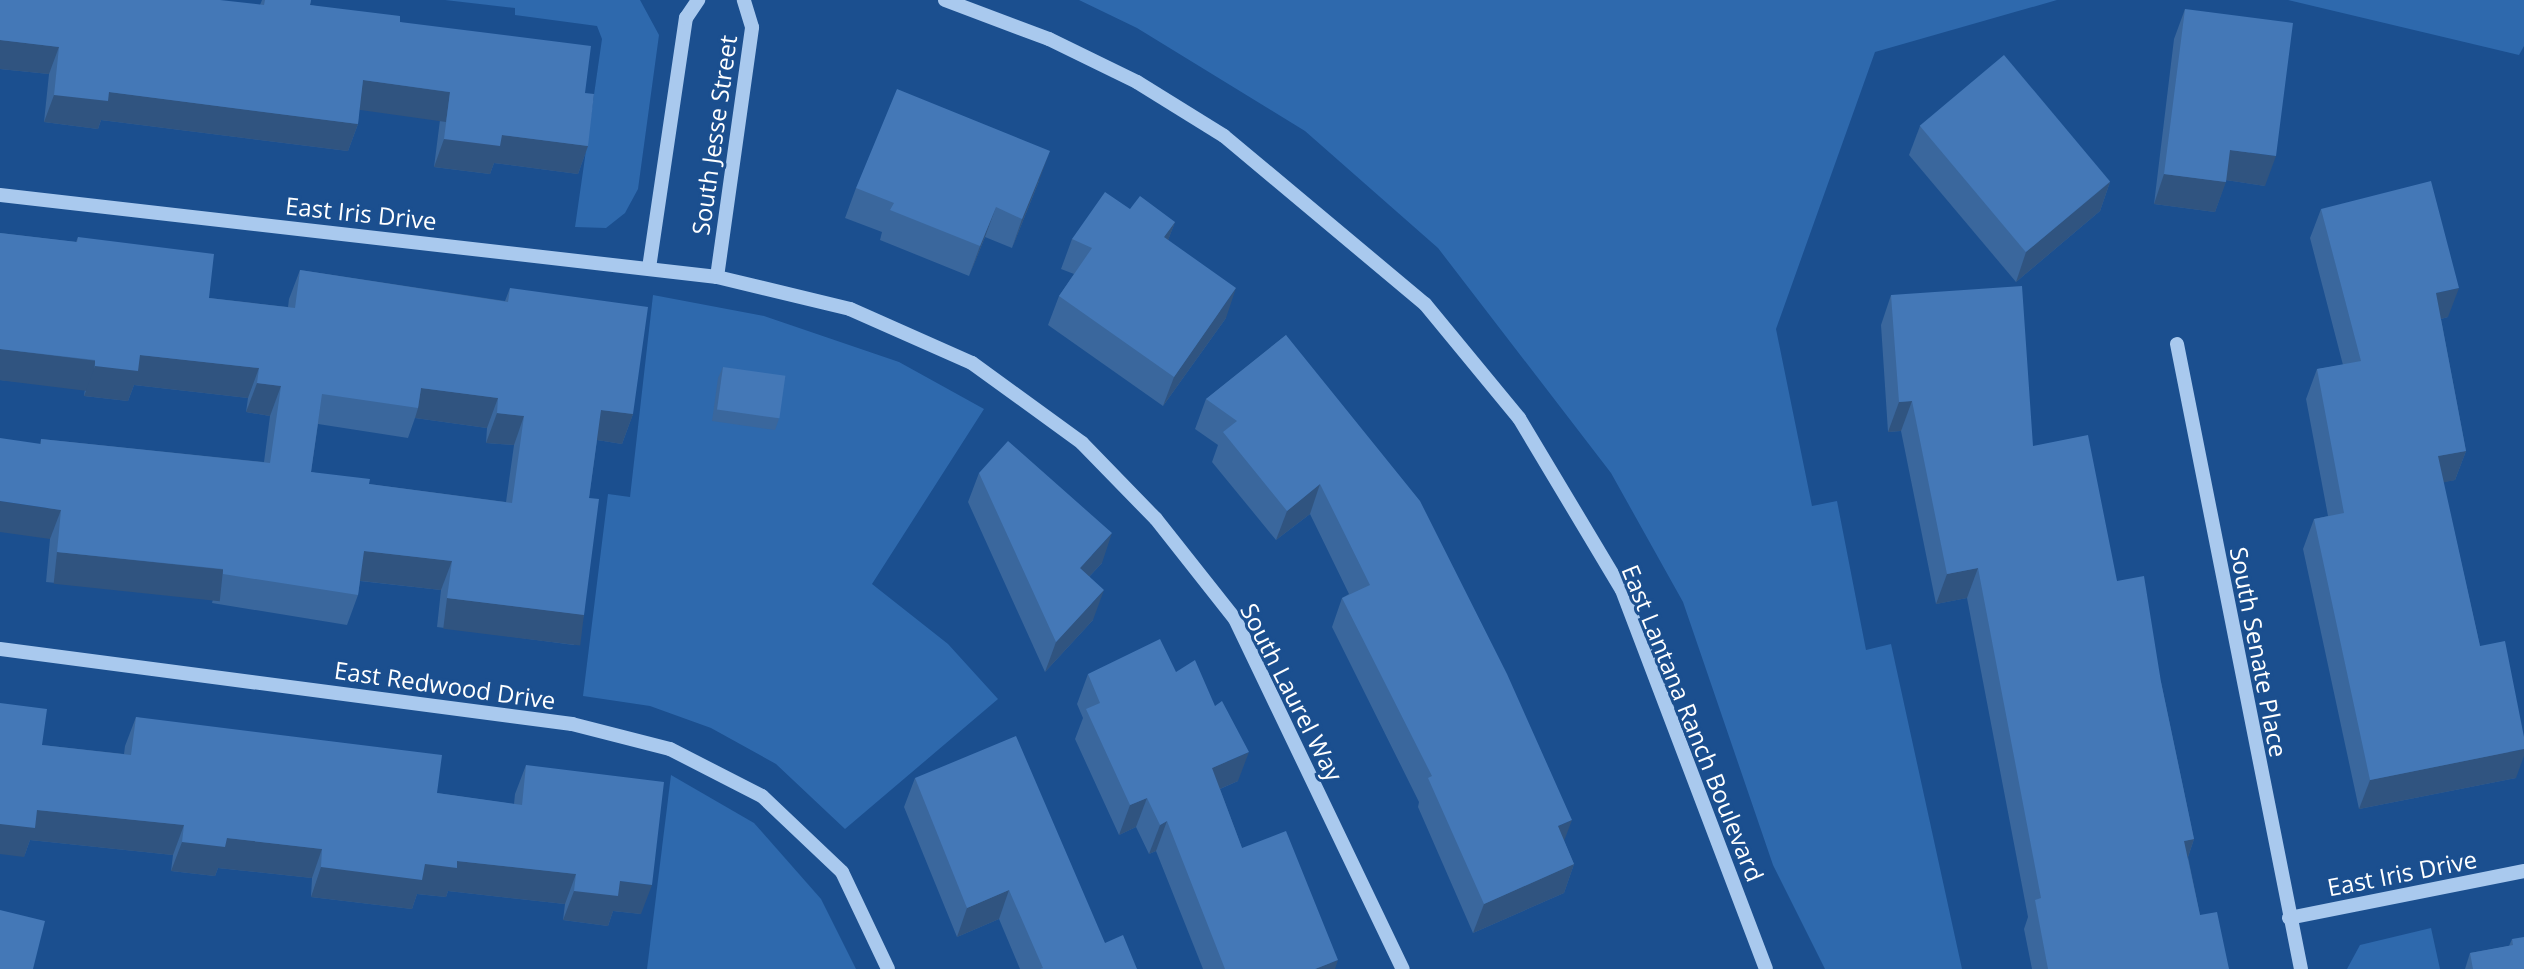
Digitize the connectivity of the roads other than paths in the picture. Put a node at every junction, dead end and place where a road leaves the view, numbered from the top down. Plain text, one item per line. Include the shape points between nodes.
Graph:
1 (698, 0) edge
2 (744, 0) edge
3 (945, 0) edge
4 (0, 195) edge
5 (649, 268) junction
6 (717, 277) junction
7 (2177, 344) dead end
8 (0, 649) edge
9 (2524, 871) edge
10 (2289, 918) junction
11 (888, 969) edge
12 (1403, 969) edge
13 (1766, 969) edge
14 (2301, 969) edge

1 - 5 street, South Jesse Street via 686,18
2 - 6 street, South Jesse Street via 752,27
3 - 13 street, East Lantana Ranch Boulevard via 1049,39 1211,128 1425,304 1519,418 1622,590
4 - 5 street, East Iris Drive
5 - 6 street, East Iris Drive
6 - 12 street, South Laurel Way via 850,309 972,363 1082,443 1146,508 1235,619
7 - 10 street, South Senate Place
8 - 11 street, East Redwood Drive via 572,724 670,749 762,796 842,872
9 - 10 street, East Iris Drive
10 - 14 street, South Senate Place

